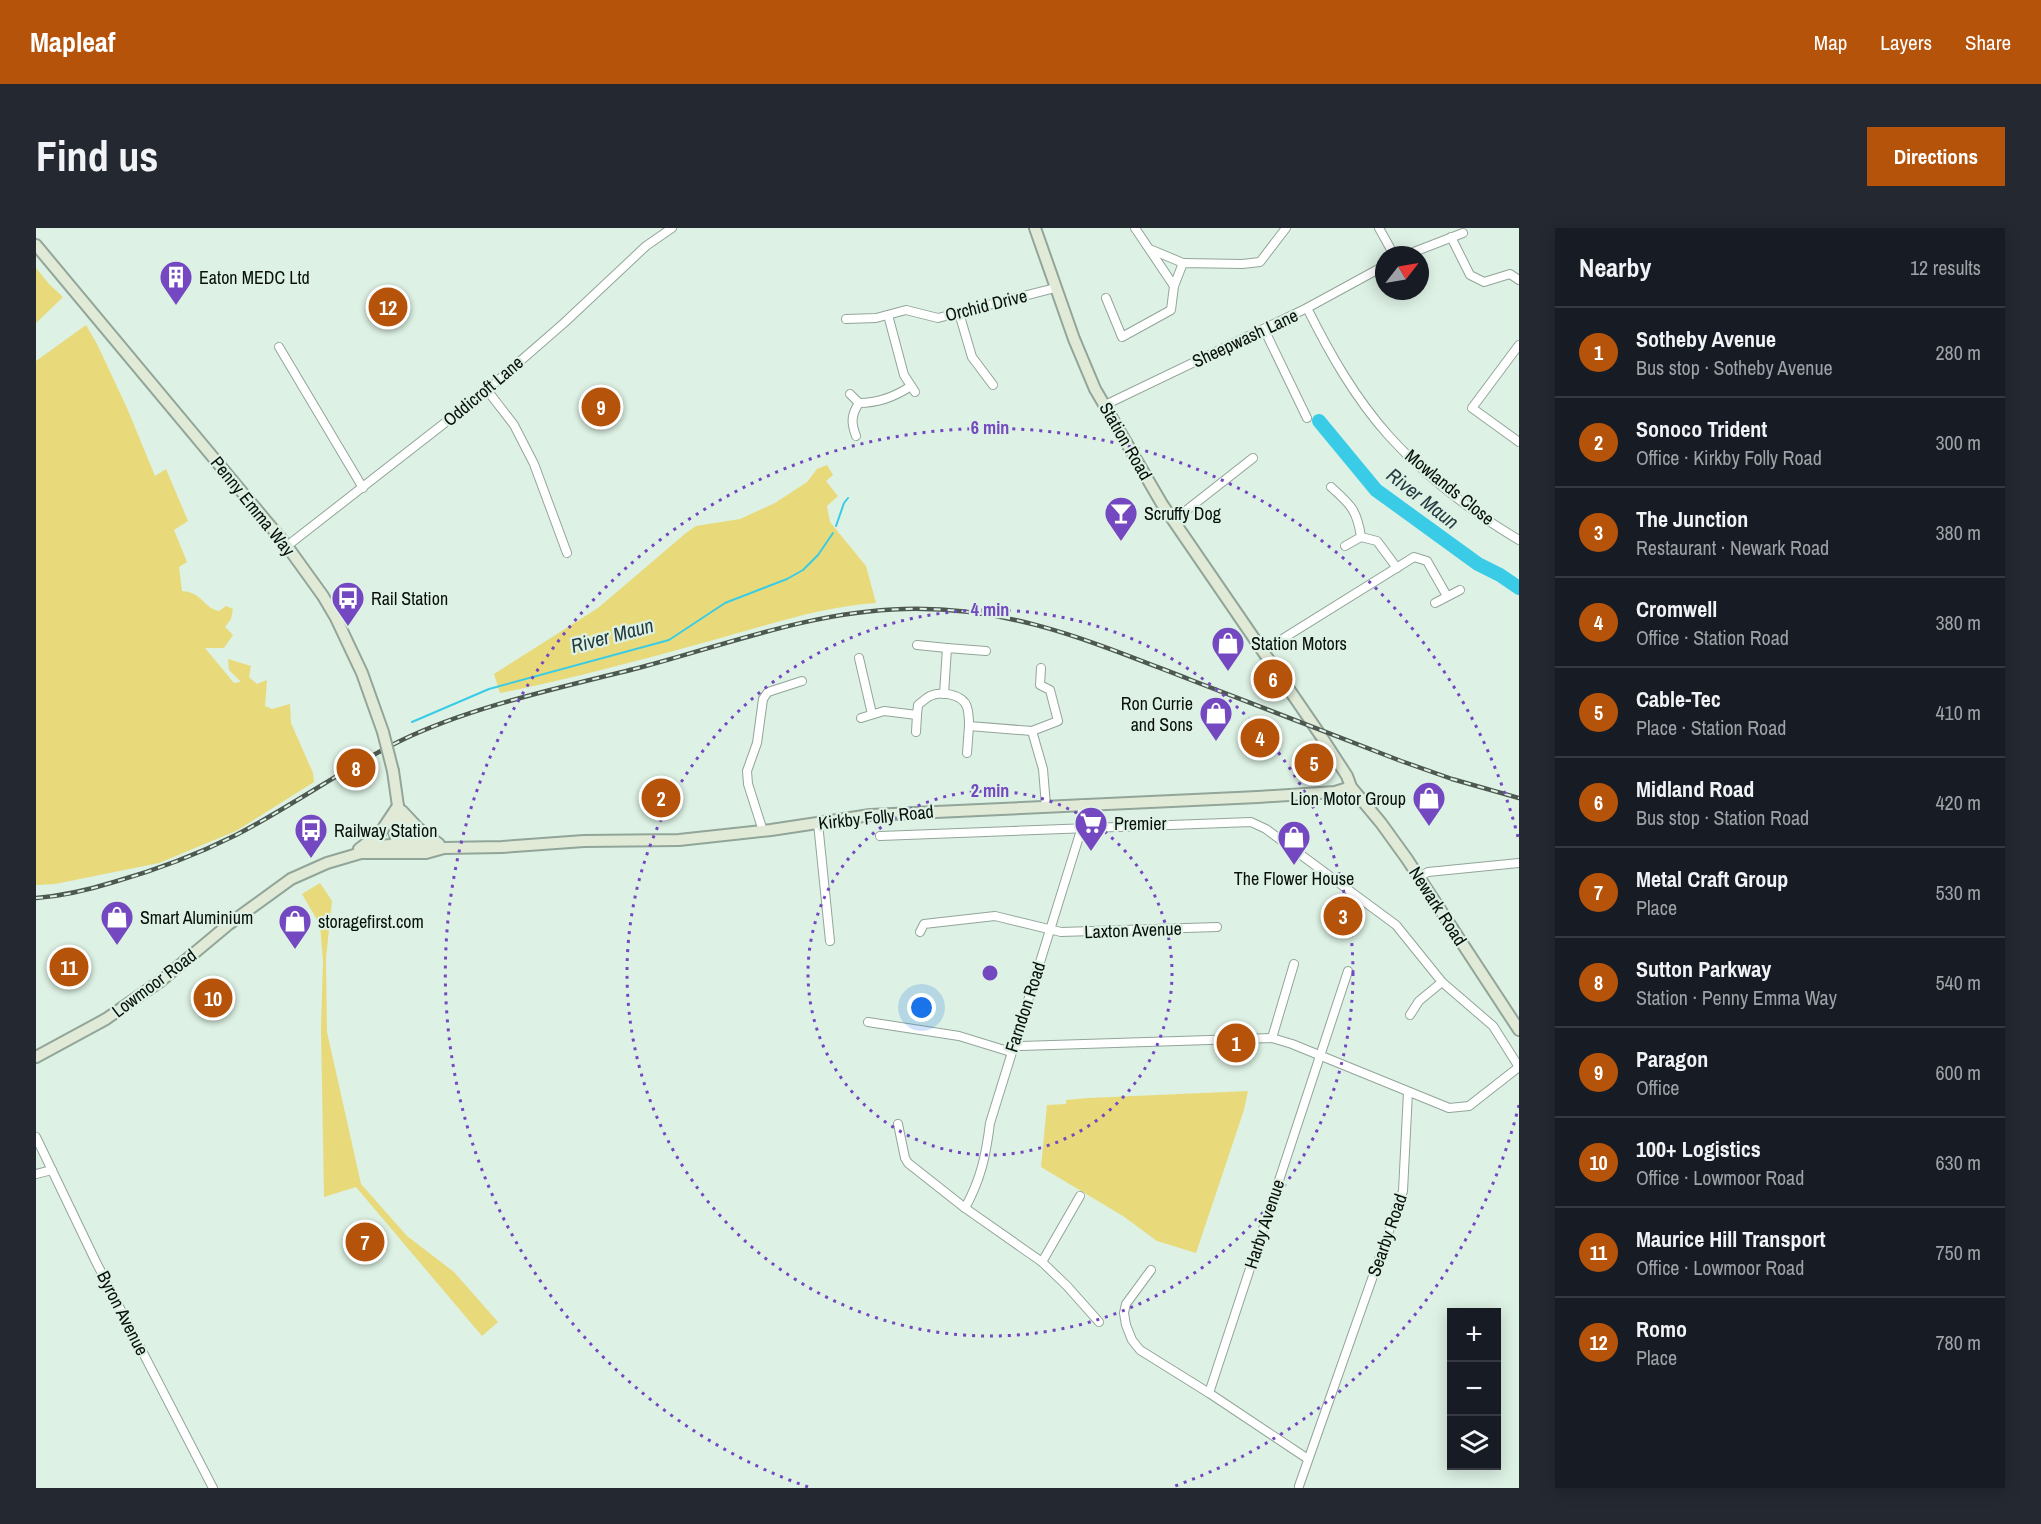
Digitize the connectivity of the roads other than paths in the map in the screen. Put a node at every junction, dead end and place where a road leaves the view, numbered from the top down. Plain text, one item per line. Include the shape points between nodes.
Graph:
1 (672, 228) edge
2 (1135, 228) edge
3 (1286, 228) edge
4 (1379, 228) edge
5 (1037, 229) edge
6 (1463, 233) dead end
7 (1451, 237) junction
8 (36, 245) edge
9 (1389, 246) edge
10 (1428, 246) edge
11 (1151, 249) junction
12 (1183, 263) junction
13 (1375, 271) edge
14 (1519, 280) edge
15 (1174, 286) junction
16 (1055, 288) junction
17 (1106, 298) dead end
18 (1307, 308) junction
19 (959, 313) junction
20 (888, 315) junction
21 (846, 319) dead end
22 (1264, 329) junction
23 (1519, 345) edge
24 (279, 347) dead end
25 (993, 385) dead end
26 (487, 390) junction
27 (850, 394) dead end
28 (859, 403) junction
29 (1105, 405) junction
30 (1308, 418) dead end
31 (856, 436) dead end
32 (1519, 442) edge
33 (1253, 458) dead end
34 (363, 488) junction
35 (1331, 488) dead end
36 (1174, 520) junction
37 (1361, 537) junction
38 (1519, 540) edge
39 (288, 546) junction
40 (1346, 546) dead end
41 (567, 553) dead end
42 (1396, 568) junction
43 (1460, 590) dead end
44 (1447, 596) junction
45 (1435, 603) dead end
46 (917, 645) dead end
47 (947, 648) junction
48 (986, 651) dead end
49 (1263, 651) junction
50 (859, 658) dead end
51 (1041, 668) dead end
52 (802, 681) dead end
53 (944, 694) junction
54 (872, 714) junction
55 (917, 716) junction
56 (861, 718) dead end
57 (969, 726) junction
58 (1032, 731) junction
59 (916, 732) dead end
60 (968, 753) dead end
61 (1351, 787) junction
62 (1082, 804) junction
63 (398, 806) junction
64 (1046, 806) junction
65 (818, 823) junction
66 (1082, 828) junction
67 (763, 831) junction
68 (880, 836) dead end
69 (400, 847) junction
70 (444, 848) junction
71 (349, 856) junction
72 (1519, 863) edge
73 (1419, 877) junction
74 (1217, 927) dead end
75 (1050, 930) junction
76 (920, 932) dead end
77 (830, 941) dead end
78 (1294, 964) dead end
79 (1348, 971) dead end
80 (1442, 982) junction
81 (1410, 1015) dead end
82 (868, 1022) dead end
83 (1519, 1030) edge
84 (1272, 1038) junction
85 (1012, 1049) junction
86 (1320, 1055) junction
87 (36, 1057) edge
88 (1519, 1067) edge
89 (1408, 1092) junction
90 (898, 1124) dead end
91 (36, 1137) edge
92 (52, 1170) junction
93 (36, 1174) edge
94 (1080, 1196) dead end
95 (965, 1208) junction
96 (1042, 1262) junction
97 (1151, 1270) dead end
98 (1099, 1322) dead end
99 (1209, 1393) junction
100 (1308, 1459) junction
101 (1299, 1486) dead end
102 (213, 1488) edge

1 - 26 street, Oddicroft Lane via 646,246
2 - 11 street
3 - 12 street via 1260,262
4 - 9 street
5 - 16 main road, Station Road
6 - 7 street
7 - 10 street
7 - 14 street via 1470,275 1484,282 1510,274
8 - 39 main road, Penny Emma Way
11 - 12 street
11 - 15 street
12 - 15 street
13 - 18 street, Sheepwash Lane
15 - 17 street via 1171,310 1122,337
16 - 19 street, Orchid Drive
16 - 29 main road, Station Road
18 - 22 street, Sheepwash Lane
18 - 38 street, Mowlands Close via 1352,388 1390,436 1442,486
19 - 20 street, Orchid Drive via 938,318 906,310
19 - 25 street via 972,357
20 - 21 street, Orchid Drive
20 - 28 street via 904,375 913,389
22 - 29 street, Sheepwash Lane
22 - 30 street
23 - 32 street via 1472,408
24 - 34 street
26 - 34 street, Oddicroft Lane
26 - 41 street via 514,425 534,464
27 - 28 street
28 - 31 street via 853,411
29 - 36 main road, Station Road
33 - 36 street
34 - 39 street, Oddicroft Lane
35 - 37 street via 1358,517
36 - 49 main road, Station Road
37 - 40 street
37 - 42 street via 1377,541
39 - 63 main road, Penny Emma Way, bridge via 336,618 362,673 383,732
42 - 44 street via 1414,557 1427,561
42 - 49 street
43 - 44 street
44 - 45 street
46 - 47 street
47 - 48 street
47 - 53 street
49 - 61 main road, Station Road via 1341,766
50 - 54 street
51 - 58 street via 1040,685 1050,690 1058,721
52 - 67 street via 768,692 763,699 758,743 747,771
53 - 55 street via 924,700 918,705
53 - 57 street via 964,702
54 - 55 street via 884,711
54 - 56 street
55 - 59 street
57 - 58 street
57 - 60 street
58 - 64 street via 1043,769
61 - 62 main road, Kirkby Folly Road via 1335,792
61 - 73 main road, Newark Road
62 - 64 main road, Kirkby Folly Road
62 - 66 street, Farndon Road
63 - 69 main road, Penny Emma Way via 404,824
63 - 70 main road
63 - 71 main road via 380,833
64 - 65 main road, Kirkby Folly Road via 870,815
65 - 67 main road, Kirkby Folly Road
65 - 77 street
66 - 68 street, Kirkby Folly Road
66 - 75 street, Farndon Road
66 - 80 street, Kirkby Folly Road via 1251,822 1396,925
67 - 70 main road, Kirkby Folly Road via 679,840
69 - 70 main road, Lowmoor Road via 423,843
69 - 71 main road, Lowmoor Road via 376,846
71 - 87 main road, Lowmoor Road via 291,879 116,1012
72 - 73 street via 1428,872
73 - 83 main road, Newark Road
74 - 75 street, Laxton Avenue
75 - 76 street, Laxton Avenue via 995,916 924,924
75 - 85 street, Farndon Road
78 - 84 street
79 - 86 street, Harby Avenue
80 - 81 street via 1419,1001
80 - 88 street via 1493,1026
82 - 85 street via 959,1036
84 - 85 street
84 - 86 street
85 - 95 street, Farndon Road via 990,1123 981,1174
86 - 89 street
86 - 99 street, Harby Avenue
88 - 89 street via 1469,1106 1449,1108
89 - 100 street, Searby Road via 1403,1191
90 - 95 street via 908,1163
91 - 92 street, Byron Avenue
92 - 93 street
92 - 102 street, Byron Avenue
94 - 96 street
95 - 96 street
96 - 98 street
97 - 99 street via 1126,1304 1124,1313 1132,1340 1140,1350
99 - 100 street
100 - 101 street, Searby Road

